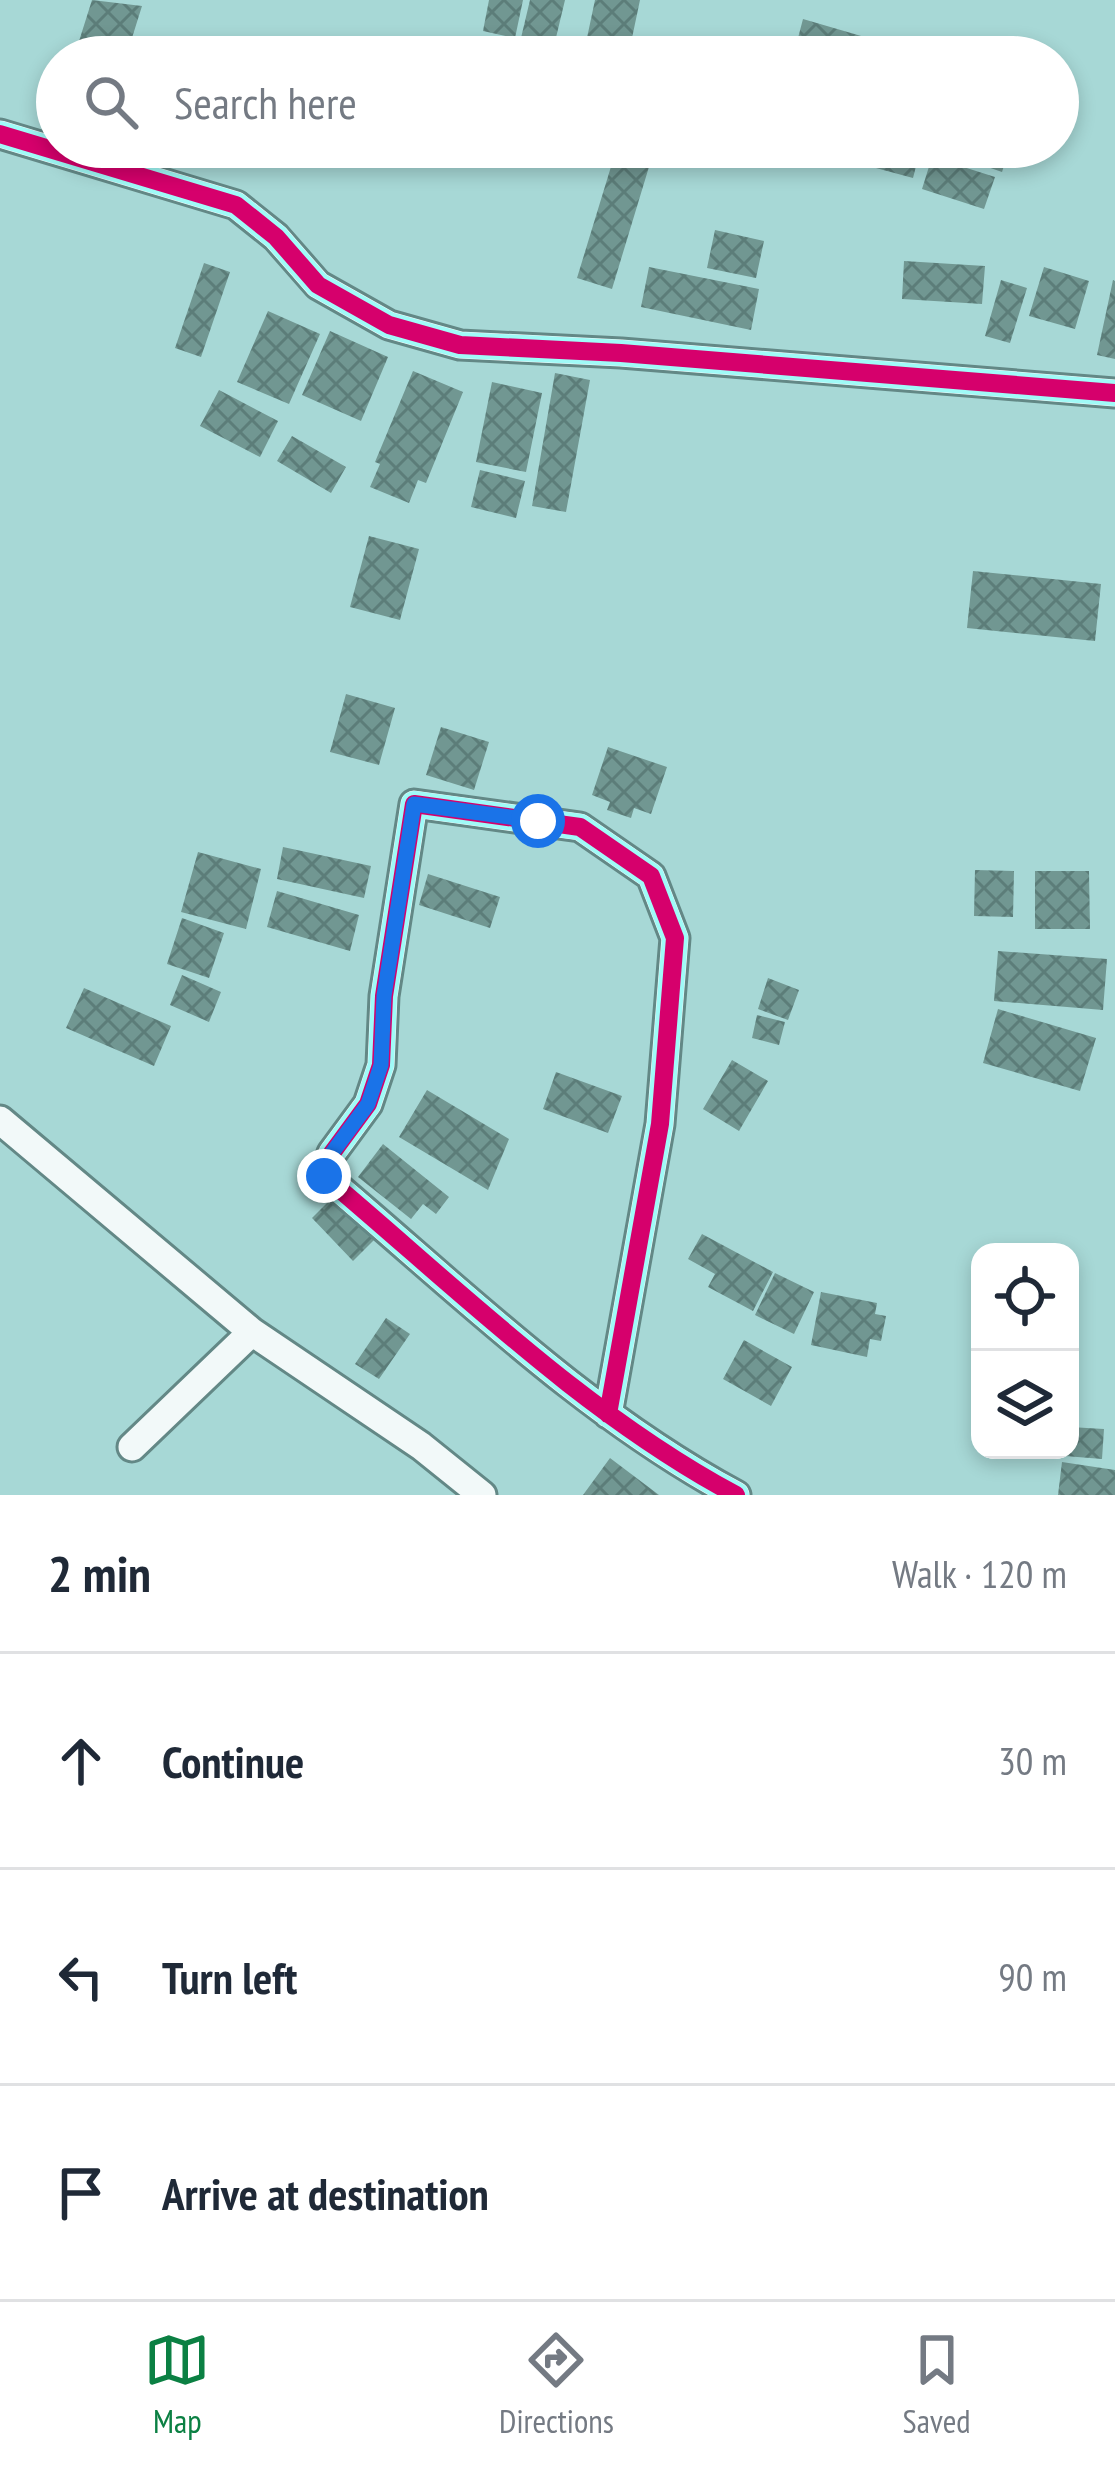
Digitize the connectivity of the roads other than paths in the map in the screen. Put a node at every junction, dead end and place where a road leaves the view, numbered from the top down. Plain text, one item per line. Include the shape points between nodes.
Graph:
1 (0, 134) edge
2 (36, 145) edge
3 (111, 168) edge
4 (1115, 393) edge
5 (0, 1120) edge
6 (252, 1332) junction
7 (608, 1414) junction
8 (132, 1447) dead end
9 (482, 1495) edge
10 (736, 1495) edge

1 - 2 street
3 - 4 street via 236,206 318,285 389,326 460,345
5 - 6 street
6 - 8 street
6 - 9 street
7 - 7 street via 324,1176 368,1104 381,1065 414,804 580,827 651,876 675,938 660,1124
7 - 10 street via 658,1454

